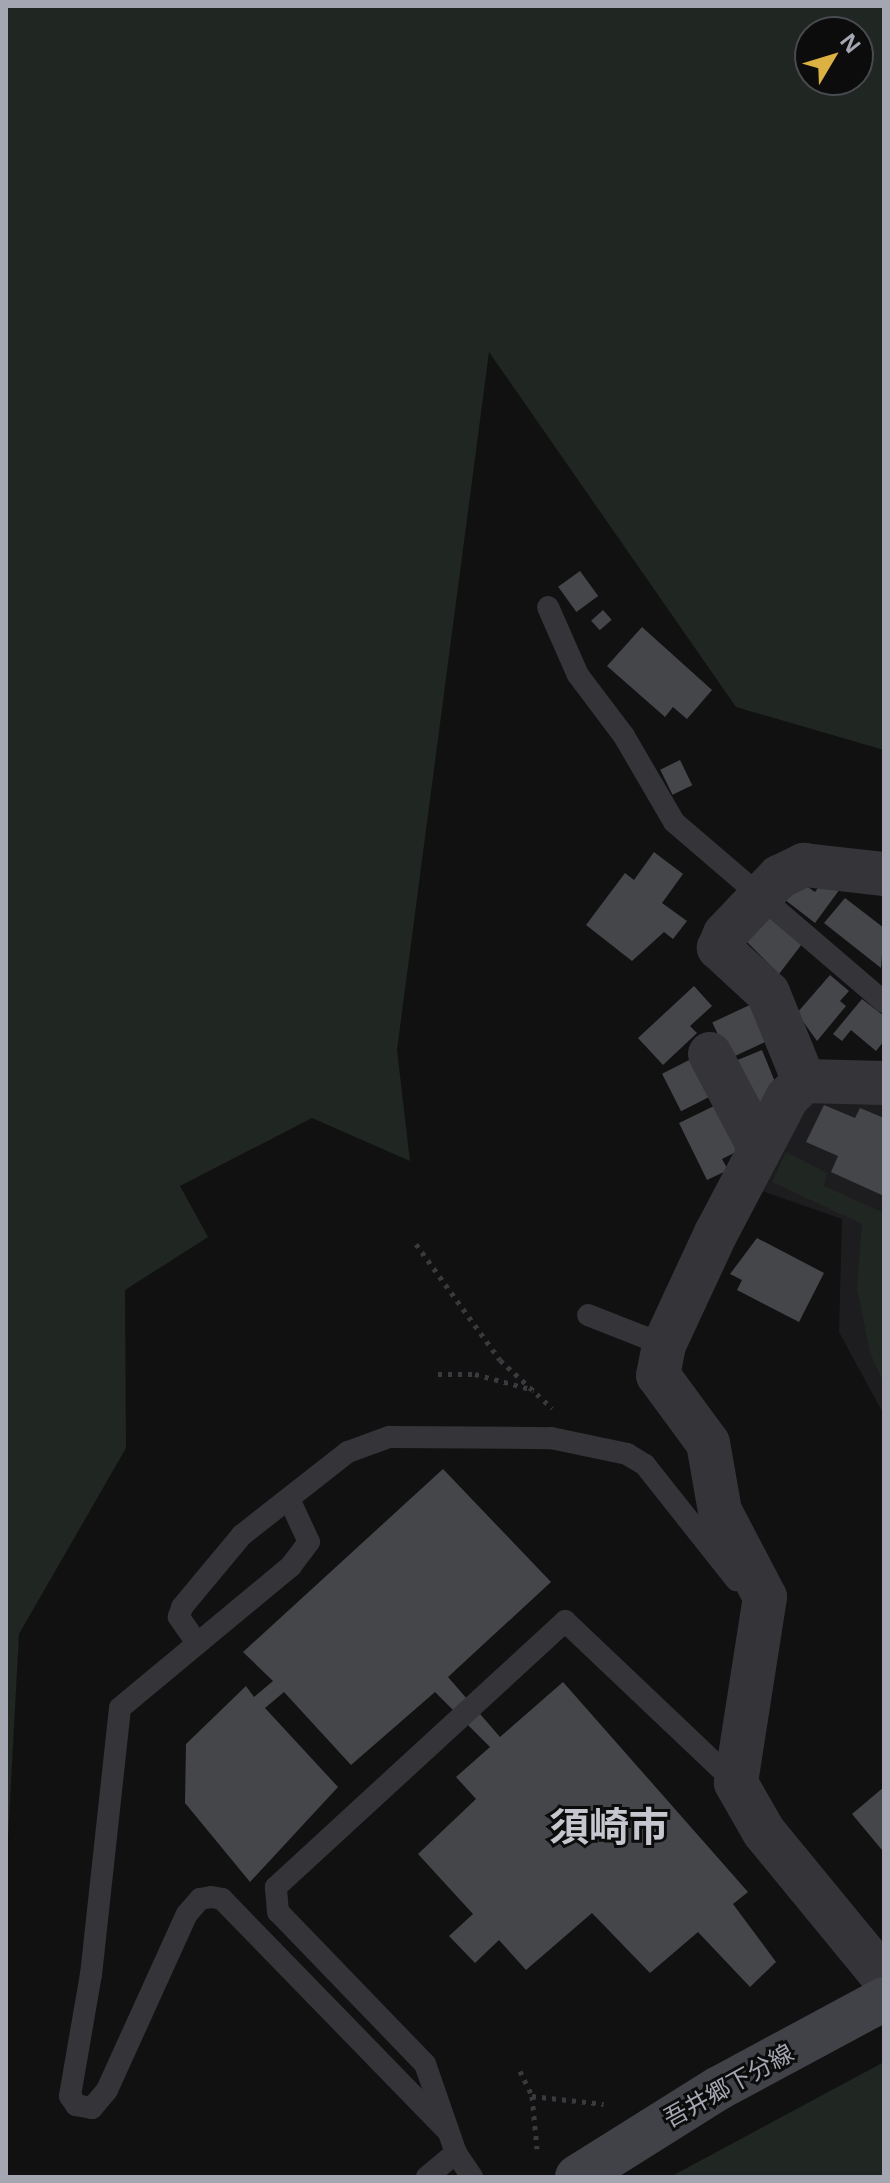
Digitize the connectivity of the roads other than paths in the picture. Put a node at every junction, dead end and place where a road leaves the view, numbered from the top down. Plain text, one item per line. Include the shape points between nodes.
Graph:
1 (548, 607) dead end
2 (884, 874) edge
3 (759, 895) junction
4 (884, 1002) edge
5 (710, 1054) dead end
6 (804, 1081) junction
7 (884, 1083) edge
8 (760, 1149) junction
9 (588, 1315) dead end
10 (664, 1345) junction
11 (289, 1499) junction
12 (766, 1624) junction
13 (197, 1643) junction
14 (736, 1783) junction
15 (884, 1978) edge
16 (884, 1999) edge
17 (447, 2130) junction
18 (456, 2153) junction
19 (427, 2177) edge
20 (472, 2177) edge
21 (577, 2177) edge

1 - 3 lane via 578,675 624,736 674,822
2 - 3 street via 804,865
3 - 4 lane
3 - 6 street via 719,948 768,993
5 - 8 street
6 - 7 street
6 - 8 street via 787,1098
8 - 10 street
9 - 10 lane
10 - 12 street via 658,1375 708,1443 720,1511 765,1597
11 - 12 lane via 348,1452 389,1437 551,1438 627,1454 645,1465
11 - 13 lane via 242,1535 182,1607 179,1617
11 - 13 lane via 309,1542 291,1566
12 - 14 street
13 - 17 lane via 120,1708 91,1974 70,2096 76,2105 92,2108 107,2090 187,1914 200,1899 211,1897 222,1899
14 - 15 street via 764,1832
14 - 17 lane via 565,1621 276,1887 278,1912 425,2064
16 - 21 main road, 吾井郷下分線 via 674,2114
17 - 18 lane
18 - 19 lane
18 - 20 lane

